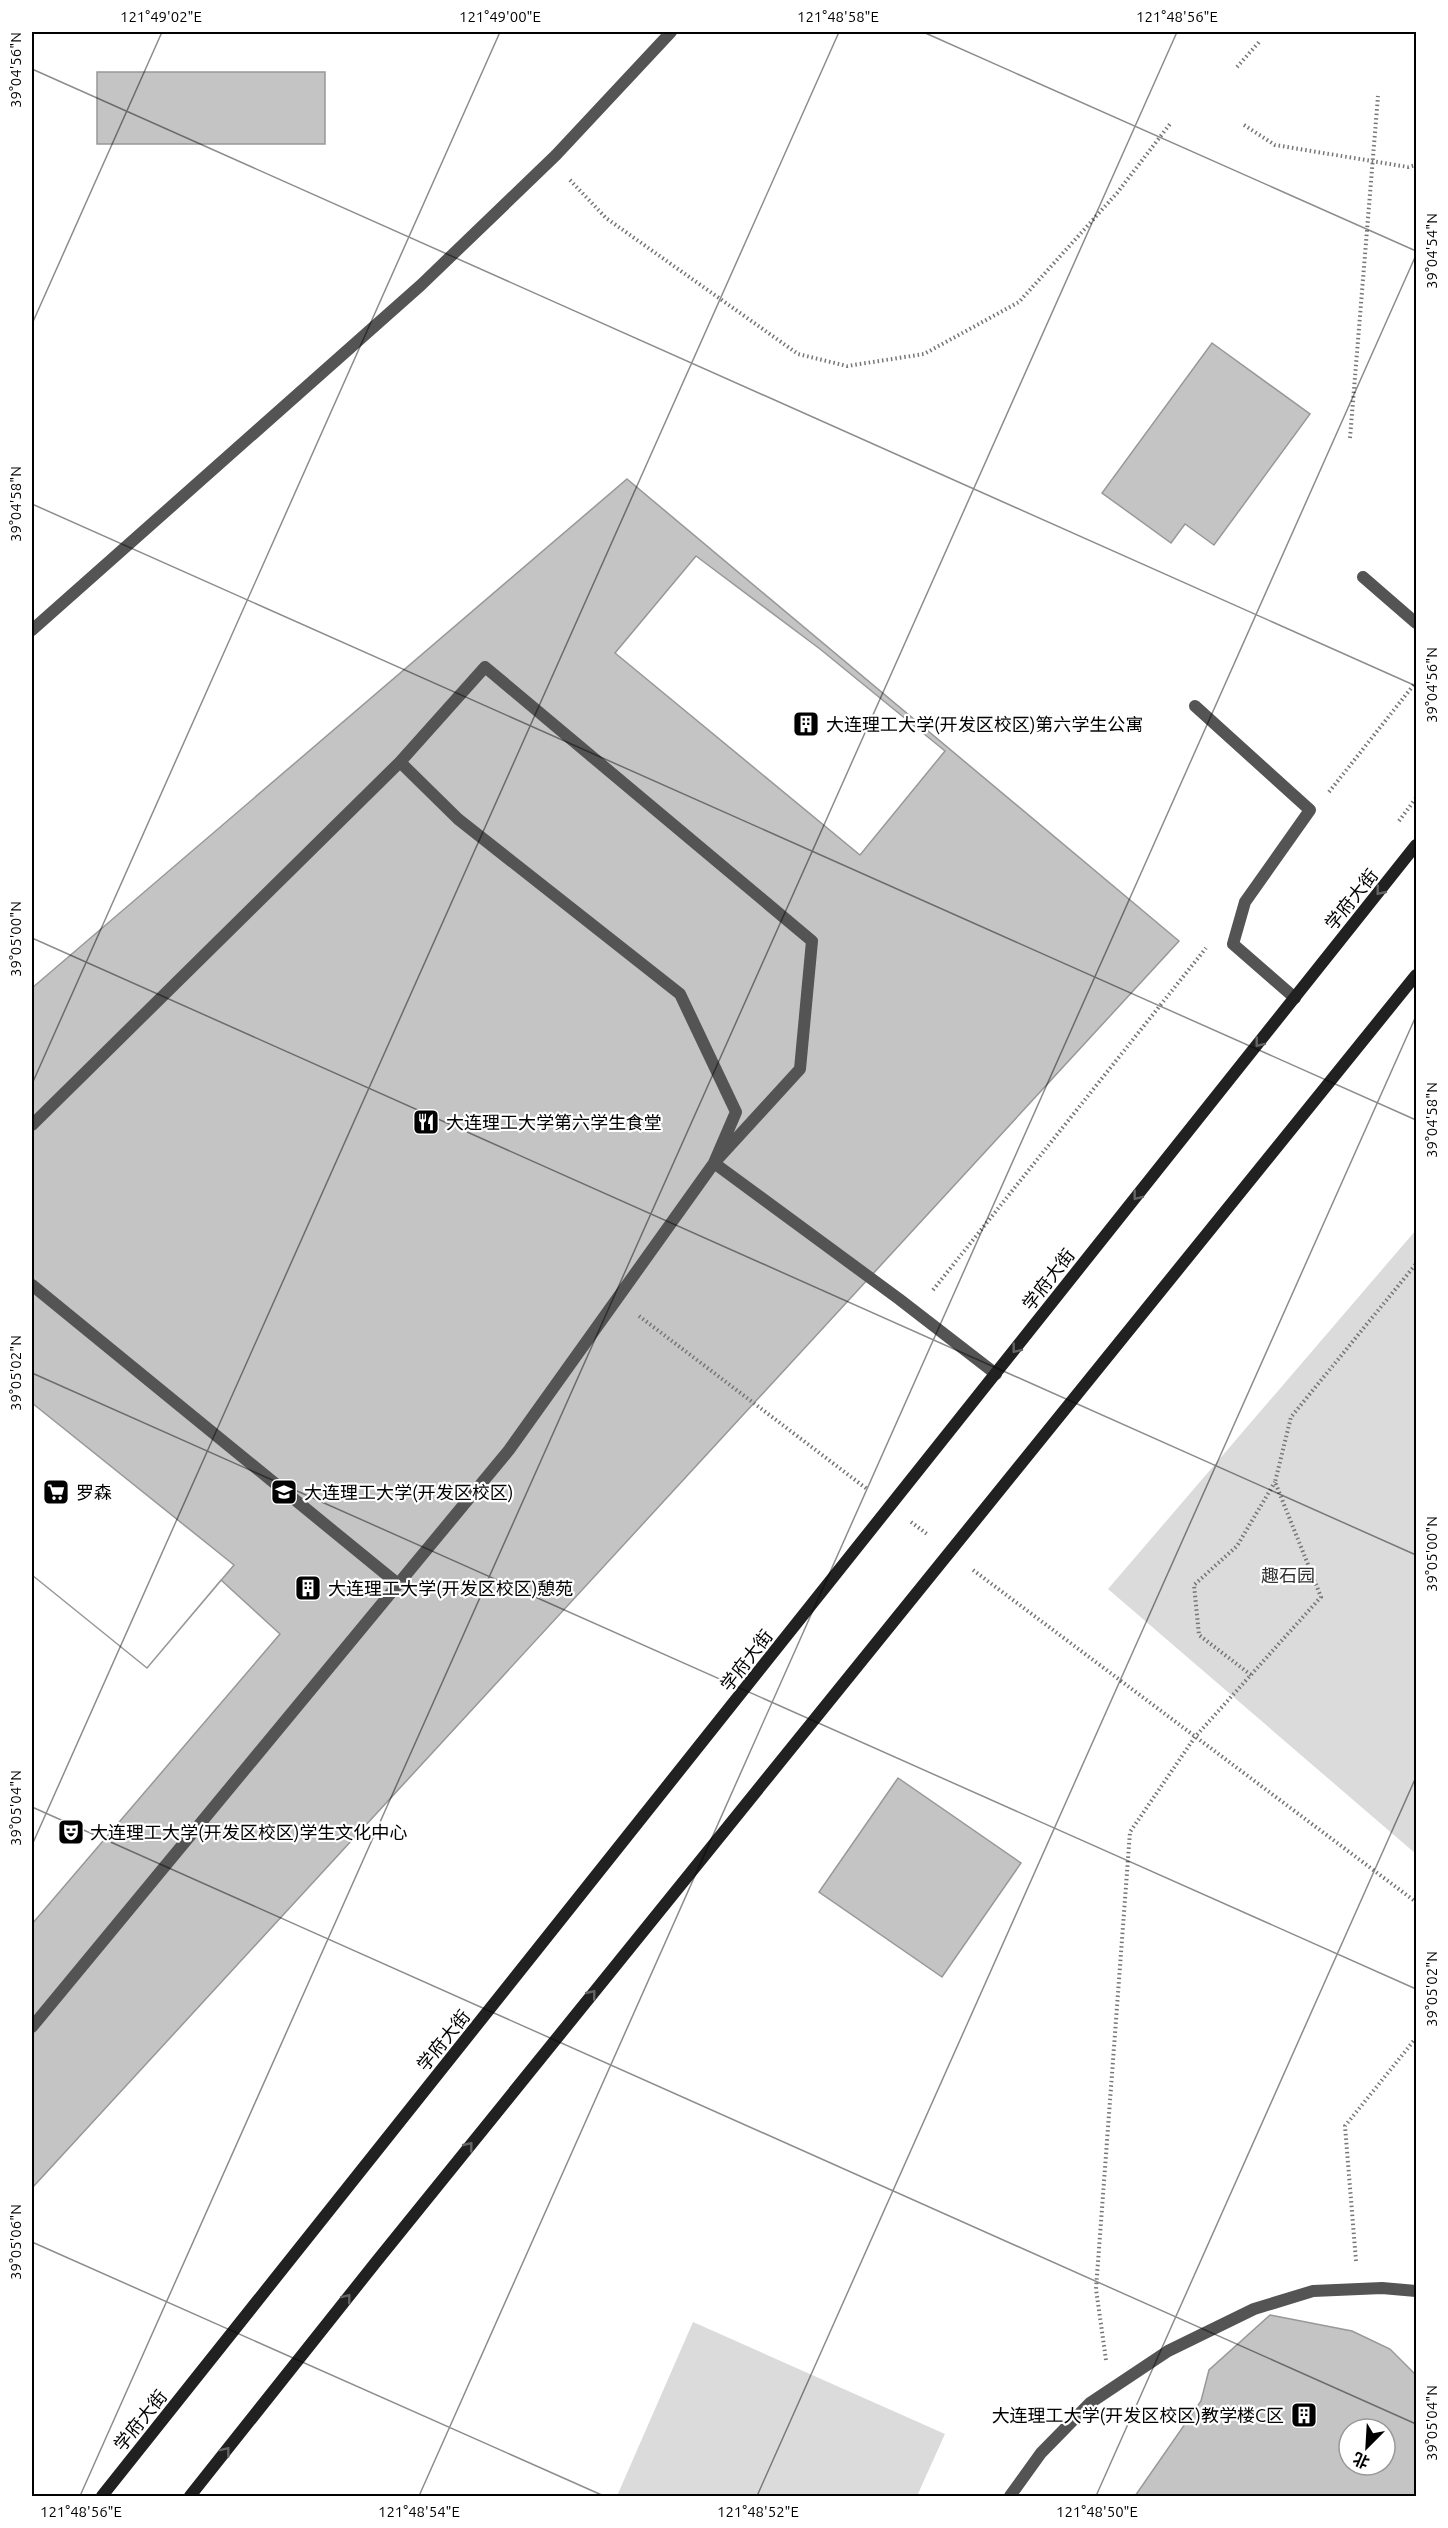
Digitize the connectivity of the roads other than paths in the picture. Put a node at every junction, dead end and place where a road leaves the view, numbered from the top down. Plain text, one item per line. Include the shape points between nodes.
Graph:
1 (671, 32) edge
2 (1363, 578) dead end
3 (1416, 623) edge
4 (32, 630) edge
5 (1195, 706) dead end
6 (400, 762) junction
7 (1416, 845) edge
8 (1416, 975) edge
9 (1295, 998) junction
10 (32, 1125) edge
11 (714, 1163) junction
12 (32, 1285) edge
13 (996, 1374) junction
14 (398, 1584) junction
15 (32, 2027) edge
16 (1416, 2291) edge
17 (102, 2496) edge
18 (190, 2496) edge
19 (1010, 2496) edge

1 - 4 street via 556,155 421,285
2 - 3 street
5 - 9 street via 1310,810 1245,903 1233,944
6 - 10 street
6 - 11 street via 458,819 680,994 736,1112
6 - 11 street via 484,667 812,941 800,1069
7 -> 9 main road, 学府大街
18 -> 8 main road
9 -> 13 main road, 学府大街
11 - 13 street
11 - 14 street via 509,1450
12 - 14 street
13 - 17 main road, 学府大街
14 - 15 street
16 - 19 street via 1313,2291 1254,2309 1168,2351 1090,2403 1041,2453

